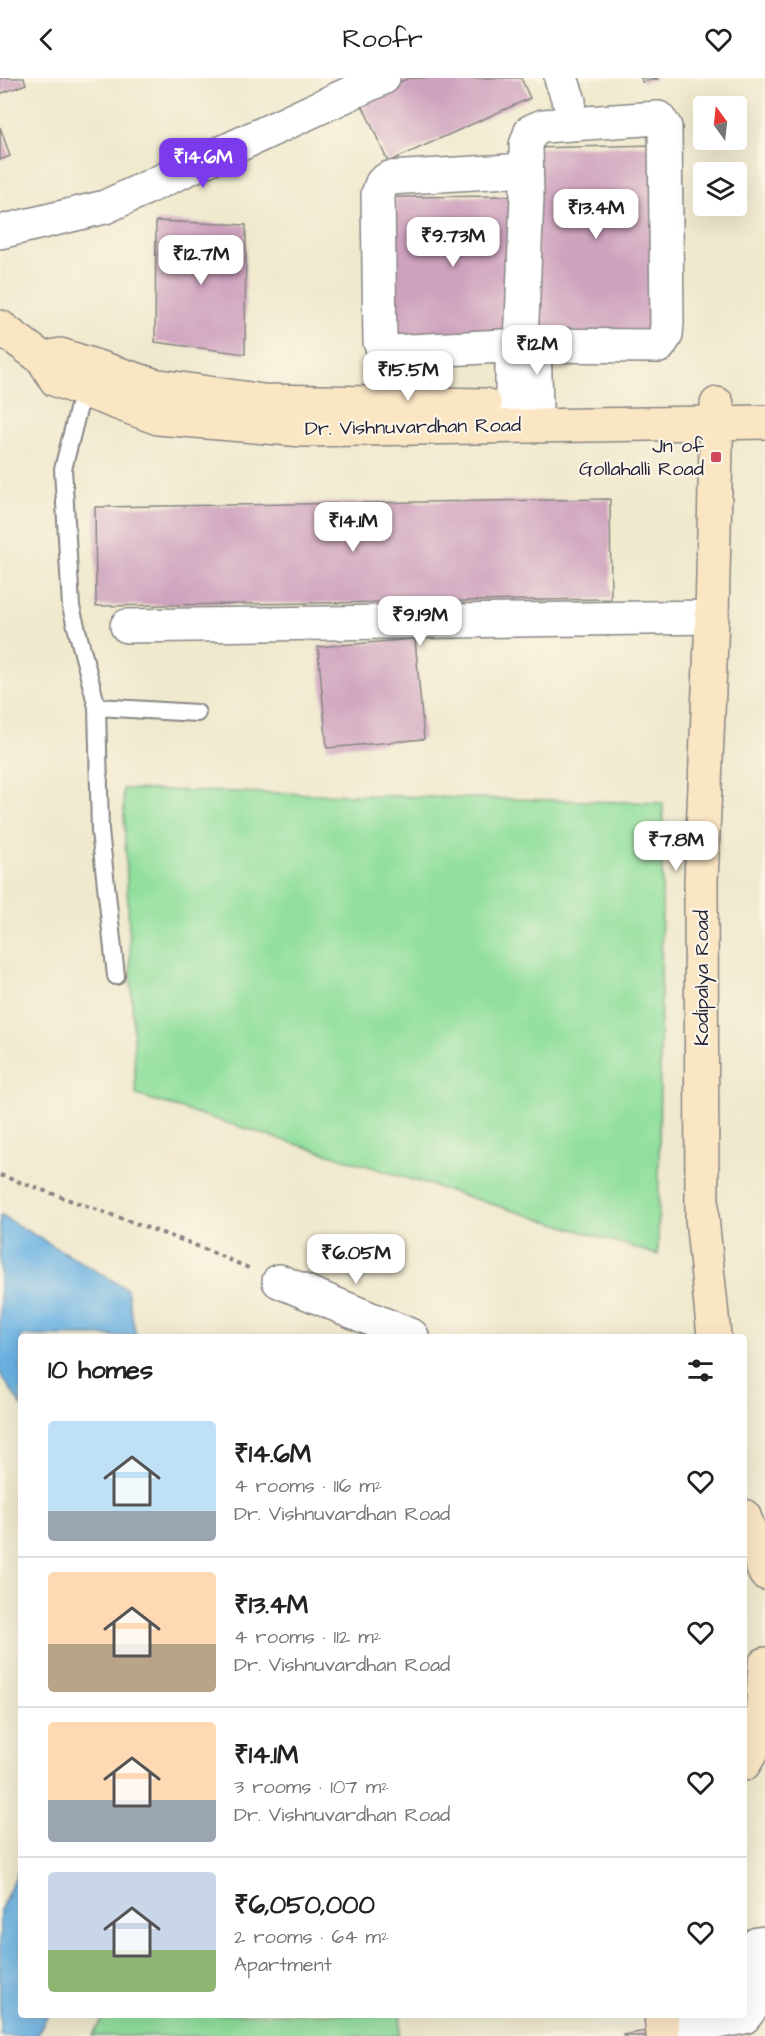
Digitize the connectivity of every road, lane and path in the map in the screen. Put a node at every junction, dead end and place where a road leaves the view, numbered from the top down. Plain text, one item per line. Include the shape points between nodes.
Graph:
1 (383, 78) edge
2 (526, 170) junction
3 (0, 232) edge
4 (0, 327) edge
5 (523, 345) junction
6 (44, 359) junction
7 (83, 390) junction
8 (765, 405) edge
9 (524, 406) junction
10 (717, 413) junction
11 (765, 422) edge
12 (712, 617) junction
13 (127, 626) dead end
14 (97, 707) junction
15 (197, 713) dead end
16 (116, 976) dead end
17 (0, 1175) edge
18 (279, 1281) joint
19 (407, 1334) edge
20 (714, 1334) edge
21 (753, 1529) edge
22 (765, 1573) edge
23 (765, 1664) edge
24 (747, 1759) edge
25 (765, 1942) edge
26 (747, 2013) edge
27 (739, 2018) edge
28 (662, 2026) edge

1 - 3 street via 105,207
2 - 5 street
2 - 5 street via 389,178 378,194 383,349 392,352
2 - 5 street via 526,145 531,131 543,126 658,118 665,127 666,335 659,346
4 - 6 main road, Dr. Vishnuvardhan Road
5 - 9 street
6 - 7 main road, Dr. Vishnuvardhan Road via 56,380
6 - 9 main road, Dr. Vishnuvardhan Road via 60,355 153,385 263,401
7 - 10 main road, Dr. Vishnuvardhan Road via 158,418 303,430
7 - 14 lane via 63,469 71,607
8 - 10 main road, Dr. Vishnuvardhan Road
9 - 10 main road, Dr. Vishnuvardhan Road
10 - 11 main road, Dr. Vishnuvardhan Road
10 - 12 main road, Kodipalya Road
12 - 13 street
12 - 20 main road, Kodipalya Road via 701,881 702,1218
14 - 15 lane
14 - 16 lane via 100,831
17 - 18 path via 190,1243
18 - 19 street
21 - 22 main road
23 - 24 main road via 760,1736
25 - 26 street via 757,1944 759,1998
27 - 28 street

